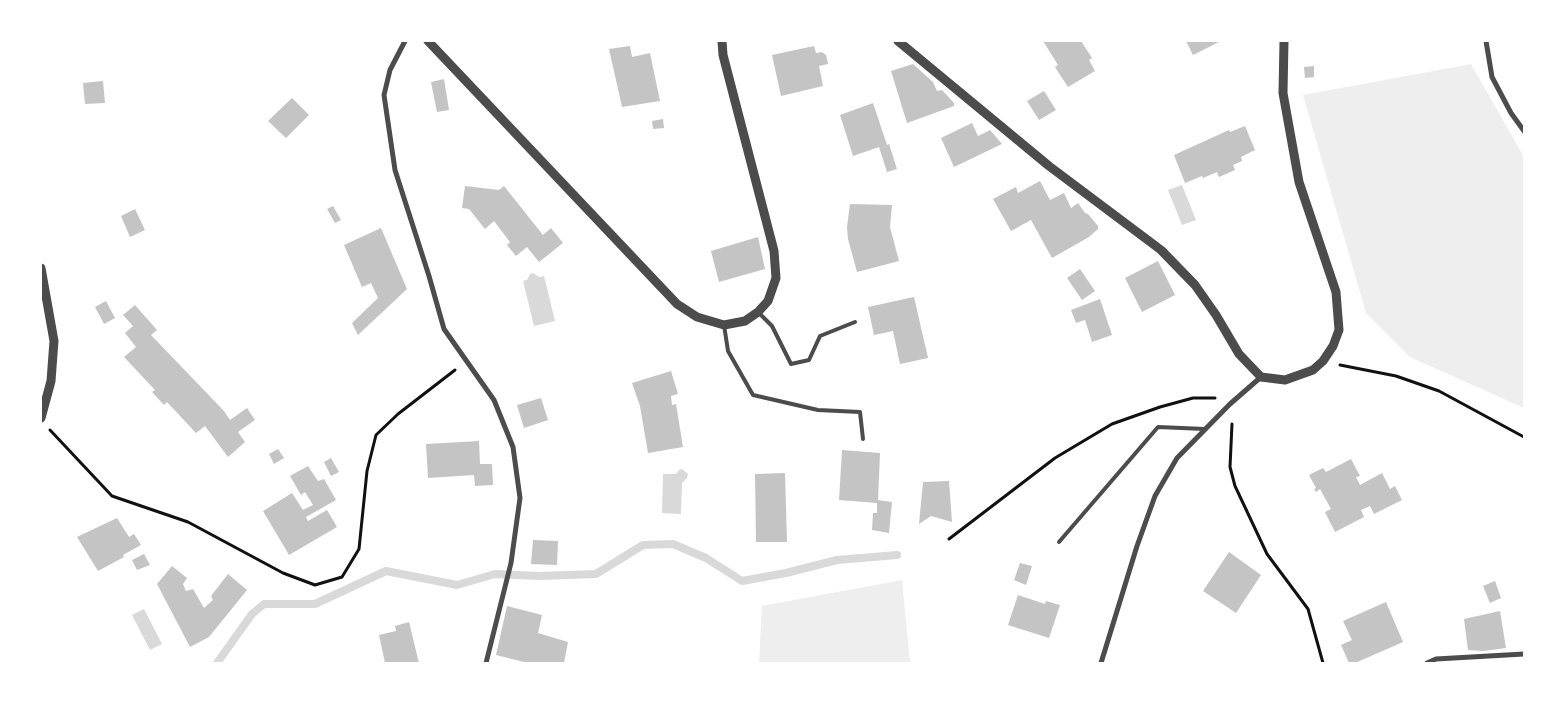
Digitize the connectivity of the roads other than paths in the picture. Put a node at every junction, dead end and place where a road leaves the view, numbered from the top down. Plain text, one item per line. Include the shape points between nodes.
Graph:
1 (405, 41) edge
2 (428, 41) edge
3 (722, 41) edge
4 (898, 41) edge
5 (1284, 41) edge
6 (1486, 41) edge
7 (1524, 131) edge
8 (41, 268) edge
9 (758, 312) junction
10 (855, 322) dead end
11 (724, 324) junction
12 (1261, 377) junction
13 (41, 418) edge
14 (1205, 430) junction
15 (863, 439) dead end
16 (1060, 542) dead end
17 (1524, 654) edge
18 (486, 663) edge
19 (1101, 663) edge
20 (1427, 663) edge

1 - 18 street via 390,70 384,95 395,170 444,329 494,400 512,447 520,498 511,563
2 - 11 street via 677,304 697,317
3 - 9 street via 774,251 776,278 768,301
4 - 12 street via 1049,166 1161,250 1195,285 1239,354
5 - 12 street via 1283,93 1299,182 1336,292 1338,330 1333,346 1313,370 1285,380
6 - 7 street via 1492,77
8 - 13 street via 54,341 51,382
9 - 10 lane via 772,326 791,364 808,360 820,336
9 - 11 street via 745,320
11 - 15 lane via 728,351 753,395 818,410 860,412
12 - 14 street
14 - 16 lane via 1158,427
14 - 19 street via 1177,458 1155,496
17 - 20 street via 1436,659

